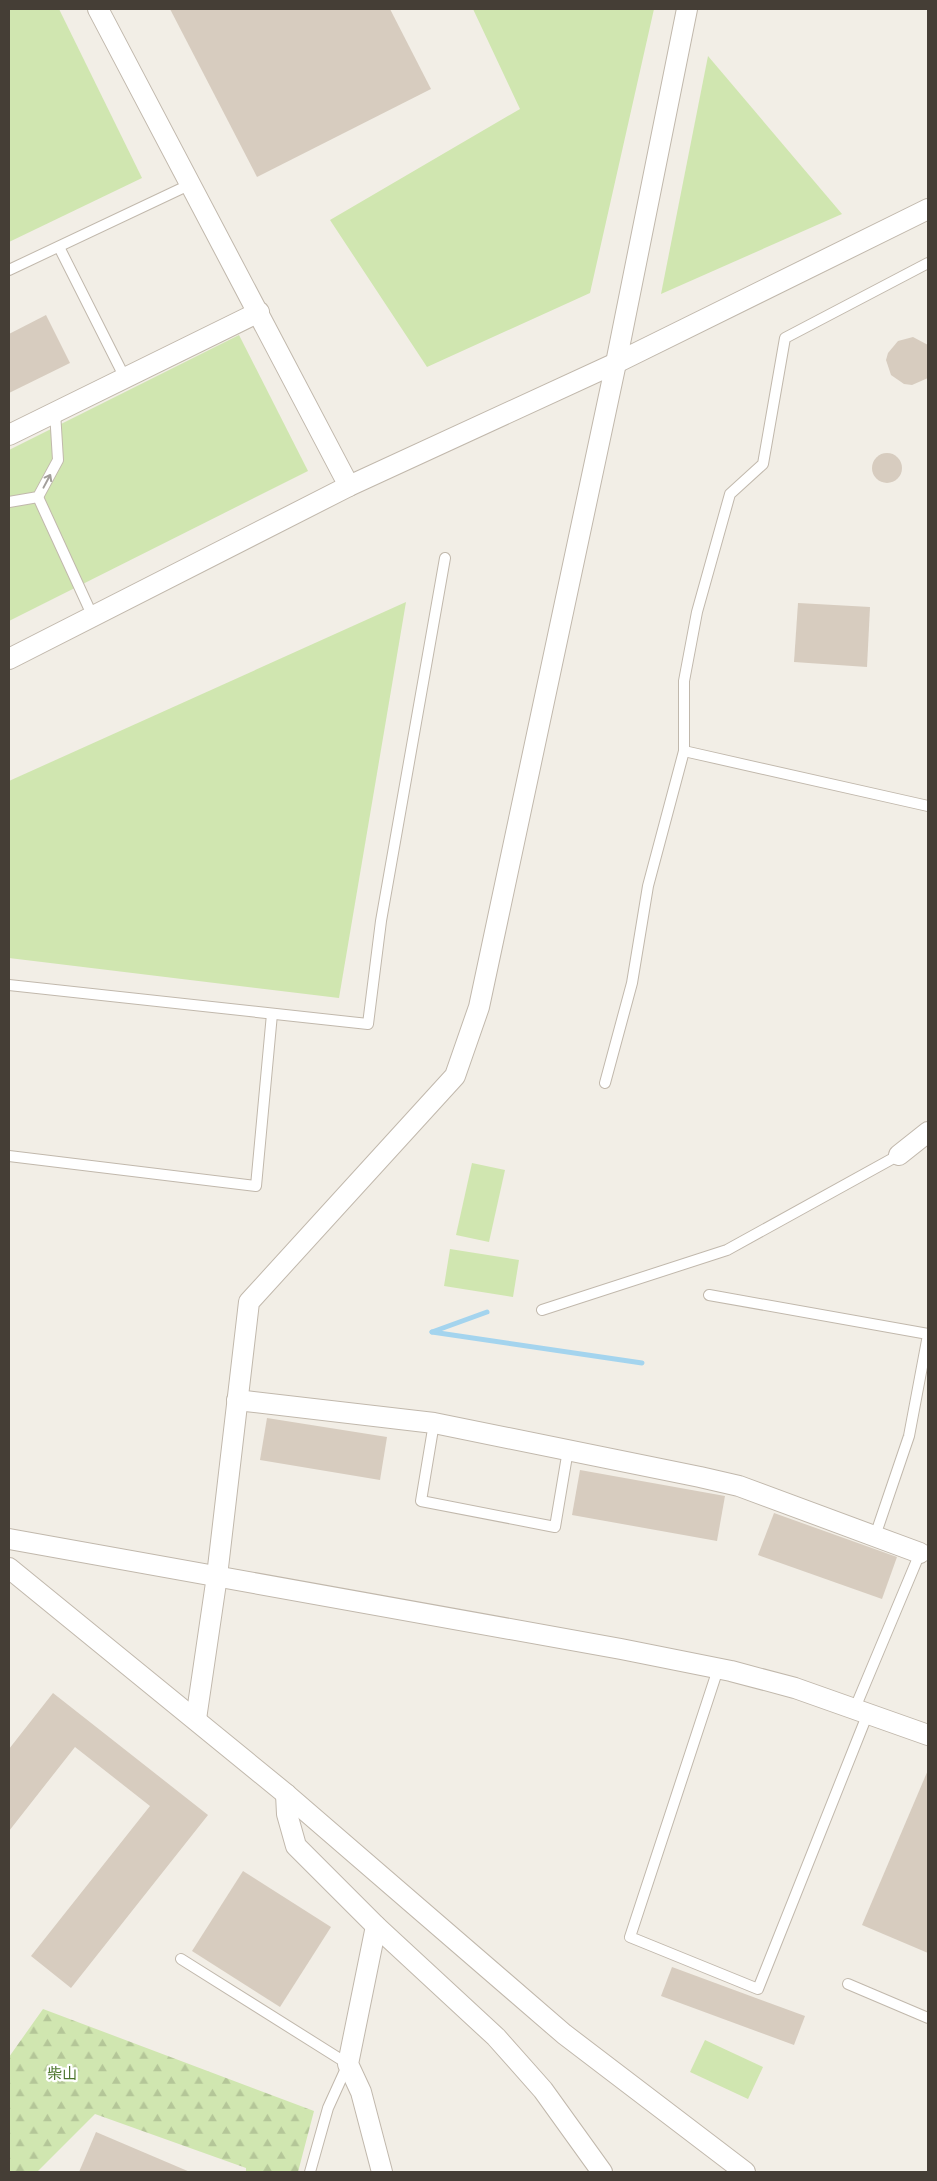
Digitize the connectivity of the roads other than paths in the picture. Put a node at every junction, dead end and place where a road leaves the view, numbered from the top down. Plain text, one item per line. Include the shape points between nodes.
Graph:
1 (98, 9) edge
2 (687, 9) edge
3 (191, 184) junction
4 (928, 210) edge
5 (59, 247) junction
6 (928, 263) edge
7 (9, 270) edge
8 (259, 312) junction
9 (616, 363) junction
10 (125, 378) junction
11 (56, 412) junction
12 (9, 435) edge
13 (349, 486) junction
14 (38, 498) junction
15 (9, 502) edge
16 (445, 558) dead end
17 (93, 617) junction
18 (9, 659) edge
19 (684, 751) junction
20 (928, 806) edge
21 (9, 985) edge
22 (272, 1014) junction
23 (605, 1083) dead end
24 (928, 1132) edge
25 (899, 1155) joint
26 (9, 1156) edge
27 (709, 1296) dead end
28 (542, 1310) dead end
29 (928, 1335) edge
30 (237, 1400) junction
31 (434, 1423) junction
32 (568, 1450) junction
33 (875, 1536) junction
34 (9, 1539) edge
35 (924, 1554) edge
36 (9, 1568) edge
37 (217, 1576) junction
38 (718, 1669) junction
39 (862, 1711) junction
40 (196, 1720) junction
41 (928, 1735) edge
42 (286, 1794) junction
43 (376, 1926) junction
44 (181, 1959) dead end
45 (848, 1984) dead end
46 (928, 2018) edge
47 (348, 2064) junction
48 (310, 2172) edge
49 (382, 2172) edge
50 (602, 2172) edge
51 (745, 2172) edge

1 - 3 street
2 - 9 street
3 - 5 lane
3 - 8 street
4 - 9 street
5 - 7 lane
5 - 10 lane
6 - 19 lane via 785,338 763,464 730,494 697,612 684,681
8 - 10 street
8 - 13 street
9 - 13 street
9 - 30 street via 480,1007 456,1076 249,1302
10 - 11 street
11 - 12 street
14 -> 11 lane via 58,460
13 - 17 street
14 - 15 lane
14 - 17 lane
16 - 22 lane via 381,921 368,1024
17 - 18 street
19 - 20 lane
19 - 23 lane via 648,886 632,984
21 - 22 lane
22 - 26 lane via 256,1186
24 - 25 street
25 - 28 lane via 727,1250
27 - 29 lane
29 - 33 lane via 909,1436
30 - 31 street
30 - 37 street
31 - 32 street
31 - 32 lane via 421,1501 555,1527
32 - 33 street via 739,1486
33 - 35 street
34 - 37 street
35 - 39 lane
36 - 40 street
37 - 38 street
37 - 40 street
38 - 39 street via 796,1688
38 - 39 lane via 630,1937 758,1989
39 - 41 street
40 - 42 street
42 - 43 street via 287,1814 296,1846
42 - 51 street via 564,2034
43 - 47 street
43 - 50 street via 496,2037 544,2090
44 - 47 lane
45 - 46 lane
47 - 48 lane via 328,2108
47 - 49 street via 361,2092

